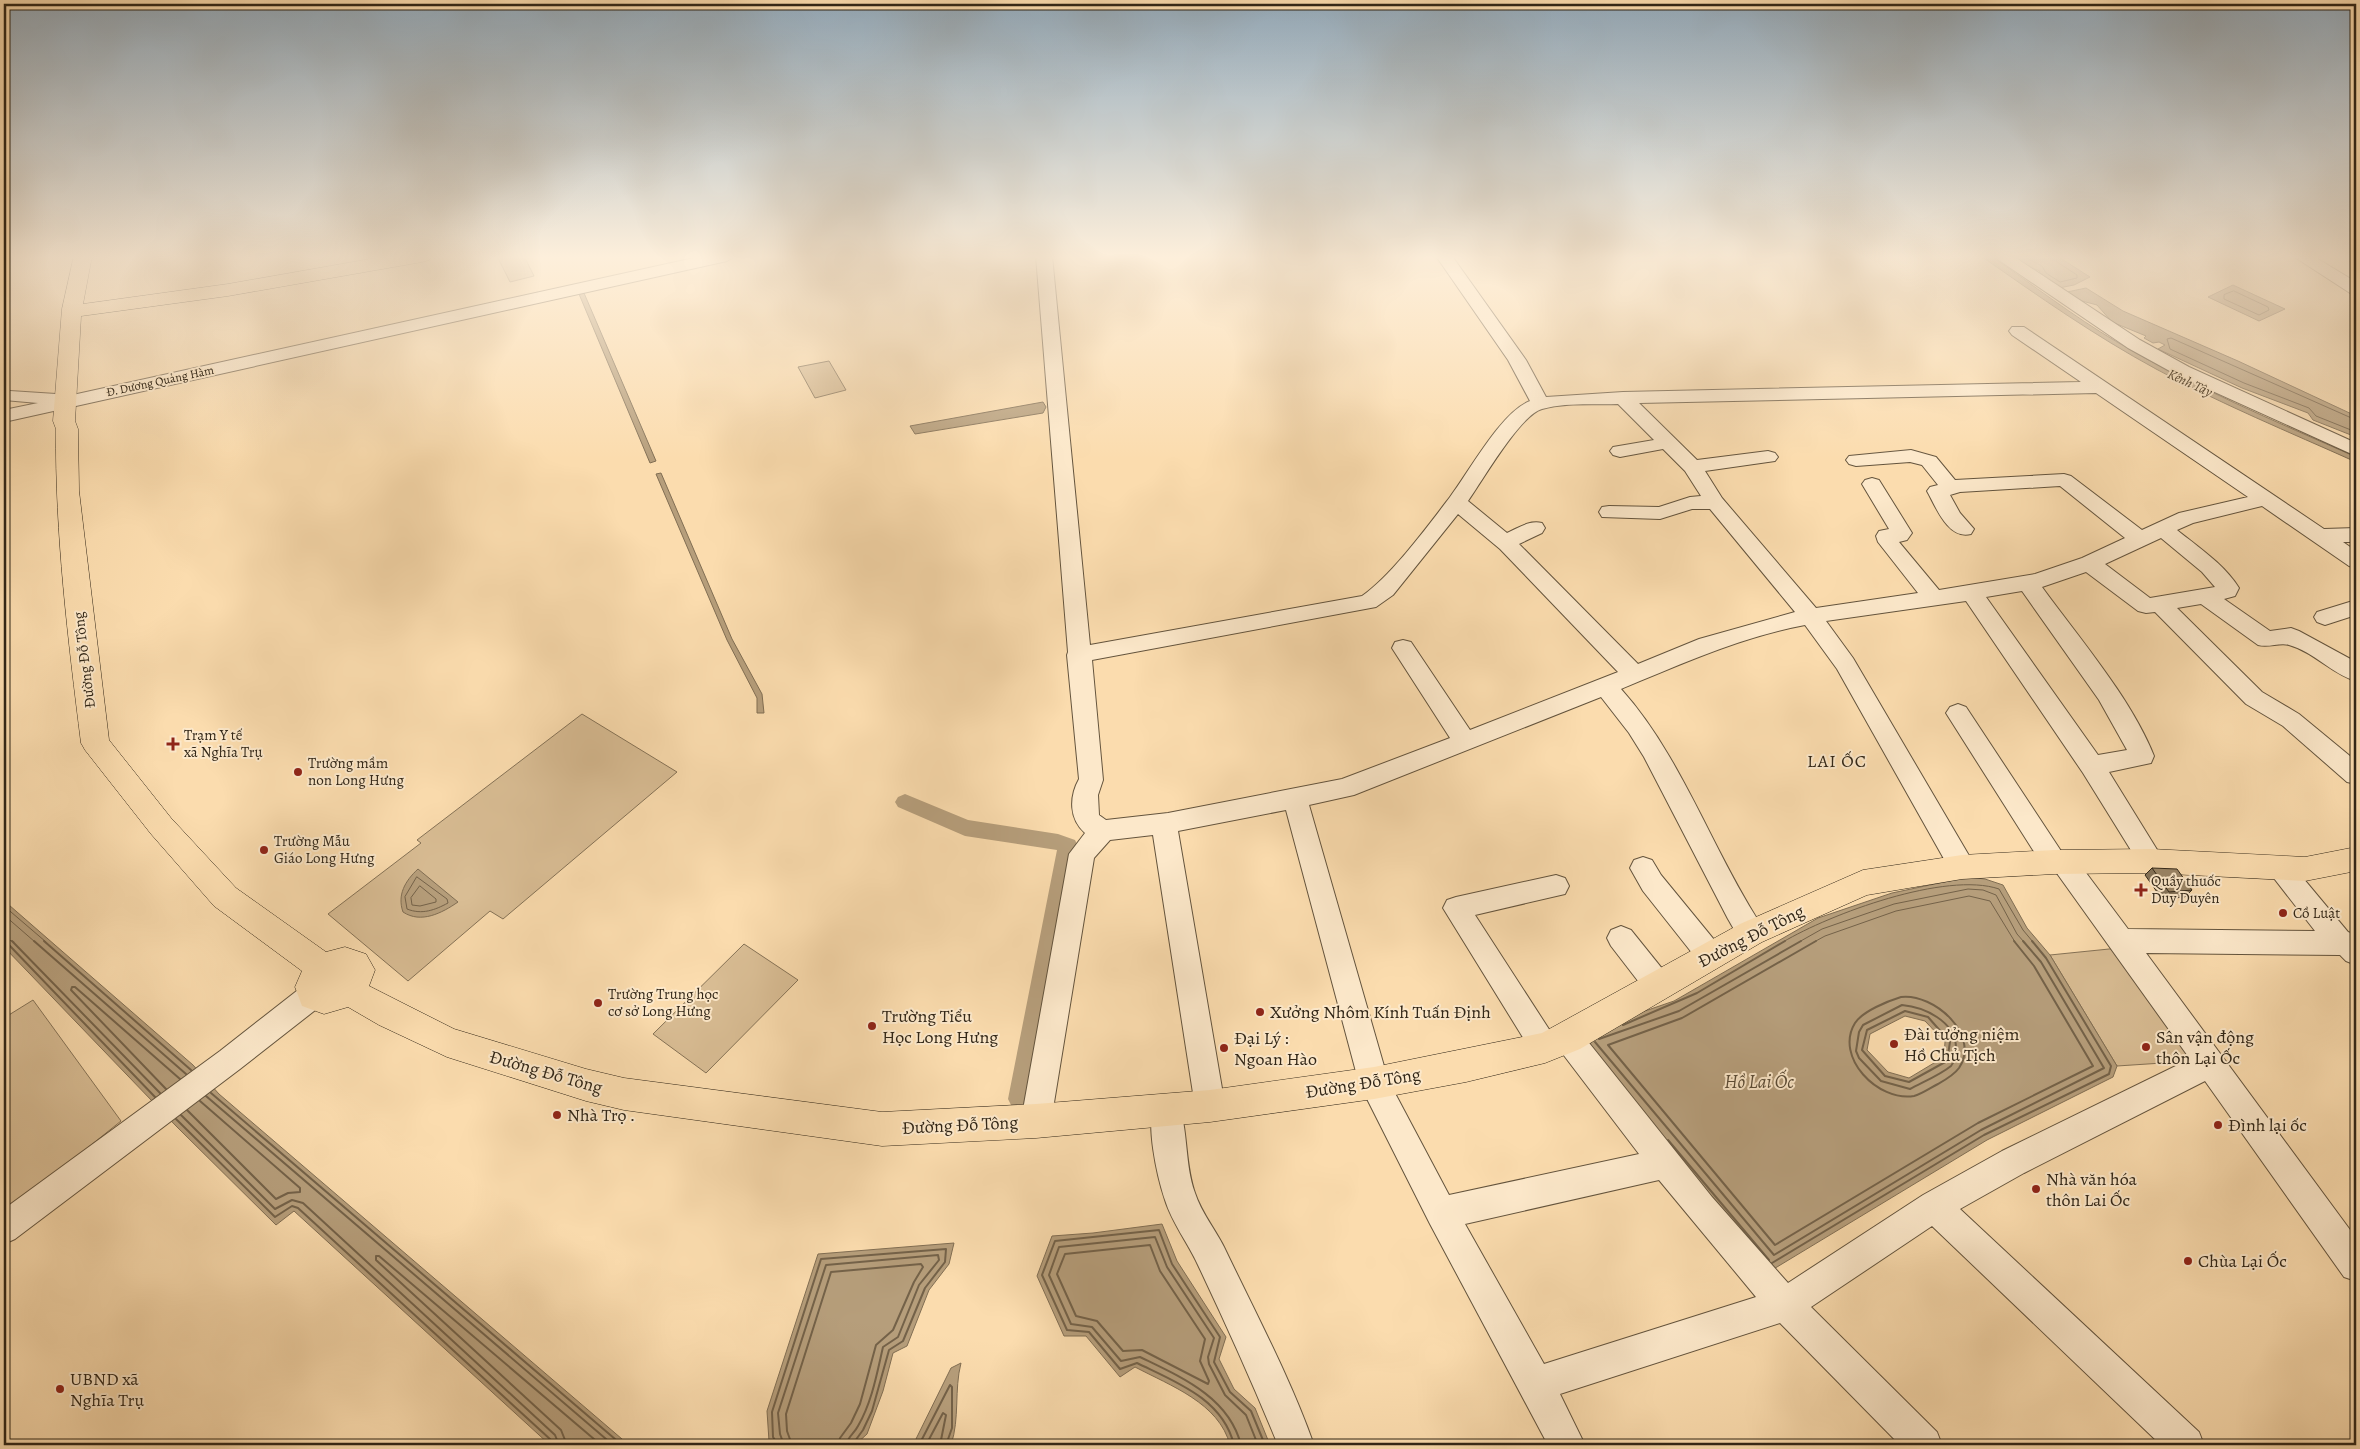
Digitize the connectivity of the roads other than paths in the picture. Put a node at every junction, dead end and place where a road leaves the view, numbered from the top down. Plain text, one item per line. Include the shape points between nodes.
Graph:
1 (71, 324) edge
2 (415, 324) edge
3 (1050, 324) edge
4 (1491, 324) edge
5 (2103, 324) edge
6 (2018, 331) dead end
7 (2101, 387) junction
8 (10, 396) dead end
9 (1623, 398) junction
10 (67, 399) junction
11 (1540, 403) junction
12 (4, 416) edge
13 (1667, 443) junction
14 (2356, 450) edge
15 (1620, 451) dead end
16 (1768, 457) dead end
17 (1856, 460) dead end
18 (1692, 467) junction
19 (1872, 484) dead end
20 (1950, 486) junction
21 (2265, 498) junction
22 (1457, 502) junction
23 (1715, 502) junction
24 (1609, 512) dead end
25 (1535, 528) dead end
26 (1964, 528) dead end
27 (2164, 530) junction
28 (2356, 535) edge
29 (2321, 536) junction
30 (2140, 539) junction
31 (1505, 542) junction
32 (2356, 561) edge
33 (2089, 563) junction
34 (2027, 582) junction
35 (1972, 593) junction
36 (2205, 596) junction
37 (1934, 599) junction
38 (2160, 604) junction
39 (2356, 607) edge
40 (1811, 617) junction
41 (2325, 617) dead end
42 (1403, 648) dead end
43 (1078, 655) junction
44 (1632, 673) junction
45 (2356, 673) edge
46 (1604, 685) junction
47 (1958, 713) dead end
48 (1465, 742) junction
49 (2092, 766) junction
50 (2356, 775) edge
51 (1295, 798) junction
52 (1164, 824) junction
53 (1103, 831) junction
54 (2356, 859) edge
55 (2151, 861) junction
56 (2058, 862) junction
57 (1962, 866) junction
58 (1643, 868) dead end
59 (2279, 868) junction
60 (1556, 886) dead end
61 (1750, 933) junction
62 (1621, 938) dead end
63 (2121, 941) junction
64 (2349, 948) edge
65 (1710, 955) junction
66 (318, 981) junction
67 (1658, 985) junction
68 (1556, 1043) junction
69 (2210, 1064) junction
70 (1374, 1083) junction
71 (1210, 1106) junction
72 (1166, 1110) junction
73 (1036, 1122) junction
74 (1667, 1163) junction
75 (1934, 1206) junction
76 (1441, 1213) junction
77 (4, 1228) edge
78 (2356, 1266) edge
79 (1786, 1304) junction
80 (1536, 1384) junction
81 (1296, 1445) edge
82 (1567, 1445) edge
83 (1924, 1445) edge
84 (2186, 1445) edge

1 - 10 main road, Đường Đỗ Tông
2 - 10 street, Đ. Dương Quảng Hàm
3 - 43 street
4 - 11 street via 1517,360
5 - 14 street via 2192,375
6 - 7 street
7 - 9 street
7 - 21 street
8 - 10 street
9 - 11 street
9 - 13 street
10 - 12 street, Đ. Dương Quảng Hàm
10 - 66 main road, Đường Đỗ Tông via 64,421 67,429 67,492 94,743 161,826 225,897 287,944
11 - 22 street via 1525,411 1501,438
13 - 15 street
13 - 18 street
16 - 18 street
17 - 20 street via 1911,456 1929,461
18 - 23 street
19 - 37 street via 1902,533 1886,536 1888,542
20 - 26 street via 1952,488 1948,491 1937,491 1952,517
20 - 30 street via 2064,480
21 - 27 street via 2186,518
21 - 29 street
22 - 31 street
22 - 43 street via 1385,590 1368,602
23 - 24 street via 1690,503 1660,513
23 - 40 street
25 - 31 street
27 - 30 street
27 - 36 street via 2228,588 2227,591
28 - 29 street
29 - 32 street
30 - 33 street
31 - 44 street
33 - 34 street
33 - 38 street via 2146,606
34 - 35 street
34 - 49 street via 2107,694 2137,742 2142,756
35 - 37 street
35 - 49 street
36 - 38 street
36 - 45 street via 2266,639 2291,636
37 - 40 street
38 - 50 street via 2254,698 2291,720
39 - 41 street
40 - 44 street via 1782,622 1707,645
40 - 57 street via 1845,664
42 - 48 street
43 - 53 street via 1091,780 1086,786 1085,812 1090,822
44 - 46 street
46 - 48 street
46 - 61 street via 1617,698 1645,740
47 - 56 street
48 - 51 street via 1345,788
49 - 55 street
51 - 52 street
51 - 70 street
52 - 53 street
52 - 71 street
53 - 73 street via 1082,854
54 - 59 main road, Đường Đỗ Tông via 2306,869
55 - 56 main road, Đường Đỗ Tông
55 - 59 main road, Đường Đỗ Tông
56 - 57 main road, Đường Đỗ Tông
56 - 63 street
57 - 61 main road, Đường Đỗ Tông via 1863,882
58 - 65 street
59 - 64 street
60 - 68 street via 1456,908
61 - 65 main road, Đường Đỗ Tông
62 - 67 street
63 - 64 street
63 - 69 street
65 - 67 main road, Đường Đỗ Tông
66 - 73 main road, Đường Đỗ Tông via 341,961 354,963 359,975 348,991 391,1015 447,1042 624,1094 882,1128
66 - 77 street via 230,1060
67 - 68 main road, Đường Đỗ Tông
68 - 70 main road, Đường Đỗ Tông via 1466,1066
68 - 74 street
69 - 75 street via 2014,1162
69 - 78 street
70 - 71 main road, Đường Đỗ Tông
70 - 76 street
71 - 72 main road, Đường Đỗ Tông
72 - 73 main road, Đường Đỗ Tông
72 - 81 street via 1172,1168 1181,1201 1201,1235 1258,1355
74 - 76 street
74 - 79 street
75 - 79 street
75 - 84 street
76 - 80 street
79 - 80 street
79 - 83 street via 1878,1394
80 - 82 street

